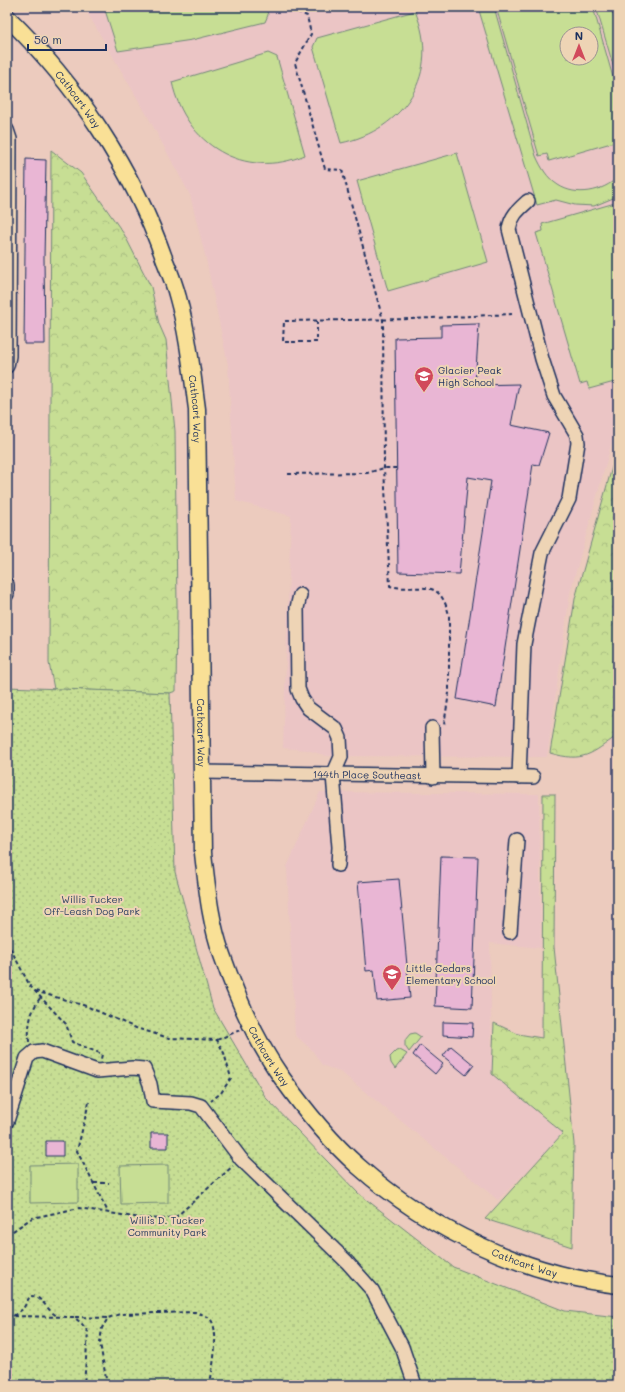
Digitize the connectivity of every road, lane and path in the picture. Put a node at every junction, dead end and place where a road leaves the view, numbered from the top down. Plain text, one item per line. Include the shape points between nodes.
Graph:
1 (293, 7) edge
2 (7, 17) edge
3 (7, 130) edge
4 (528, 201) dead end
5 (8, 310) edge
6 (512, 314) dead end
7 (383, 320) junction
8 (317, 321) junction
9 (7, 366) edge
10 (384, 468) junction
11 (396, 468) dead end
12 (288, 474) dead end
13 (7, 586) edge
14 (7, 594) edge
15 (300, 595) dead end
16 (438, 729) joint
17 (201, 772) junction
18 (334, 776) junction
19 (433, 777) junction
20 (519, 777) junction
21 (533, 777) dead end
22 (517, 840) dead end
23 (338, 866) dead end
24 (510, 932) dead end
25 (7, 942) edge
26 (35, 991) junction
27 (41, 997) junction
28 (251, 1025) junction
29 (217, 1040) junction
30 (34, 1052) junction
31 (97, 1072) junction
32 (89, 1102) dead end
33 (201, 1106) junction
34 (7, 1121) edge
35 (240, 1159) junction
36 (94, 1183) junction
37 (109, 1183) dead end
38 (108, 1212) junction
39 (7, 1236) edge
40 (618, 1285) edge
41 (7, 1316) edge
42 (12, 1316) junction
43 (58, 1317) junction
44 (74, 1317) junction
45 (108, 1318) junction
46 (84, 1385) edge
47 (107, 1385) edge
48 (210, 1385) edge
49 (415, 1385) edge

1 - 7 path via 294,10 308,16 312,34 295,63 325,169 342,170
2 - 17 main road, Cathcart Way via 71,88 104,136 134,186 159,242 178,297 189,349 197,409
3 - 5 street via 10,139
4 - 20 street via 510,220 509,229 542,359 554,396 577,435 578,443 569,499 542,553 524,644
5 - 9 street
6 - 7 path
7 - 8 path
7 - 10 path
8 - 8 path via 317,342 284,342 284,321
10 - 11 path
10 - 12 path via 367,473
10 - 16 path via 390,586 429,588 440,592 449,615 449,693
13 - 14 street
15 - 18 street via 297,608 298,688 308,708 336,728 341,757
16 - 19 street
17 - 18 street, 144th Place Southeast
17 - 28 main road, Cathcart Way via 203,853 208,898 222,954
18 - 19 street, 144th Place Southeast
18 - 23 street
19 - 20 street, 144th Place Southeast
20 - 21 street, 144th Place Southeast
22 - 24 street
25 - 26 path
26 - 27 path
26 - 29 path via 86,1006 136,1028 170,1038
27 - 30 path via 32,1008 30,1017 28,1042
27 - 31 path via 66,1024 72,1042 102,1054
28 - 29 path
28 - 40 main road, Cathcart Way via 281,1077 321,1128 358,1166 411,1208 478,1245 536,1268
29 - 33 path via 224,1053 231,1078 221,1093
30 - 31 street via 42,1051
30 - 34 street via 27,1058
31 - 33 street via 144,1069 153,1101
32 - 36 path via 77,1152
33 - 35 street
35 - 38 path via 177,1216 164,1219 140,1218
35 - 49 street via 347,1262 372,1290 402,1347
36 - 37 path
36 - 38 path
38 - 39 path via 79,1208 55,1212 32,1218
41 - 42 path
42 - 43 path
42 - 43 path via 23,1309 30,1296 34,1295 40,1297
43 - 44 path
44 - 45 path
44 - 46 path via 88,1332
45 - 47 path via 102,1328 100,1343
45 - 48 path via 120,1314 195,1312 204,1315 211,1320 215,1328

